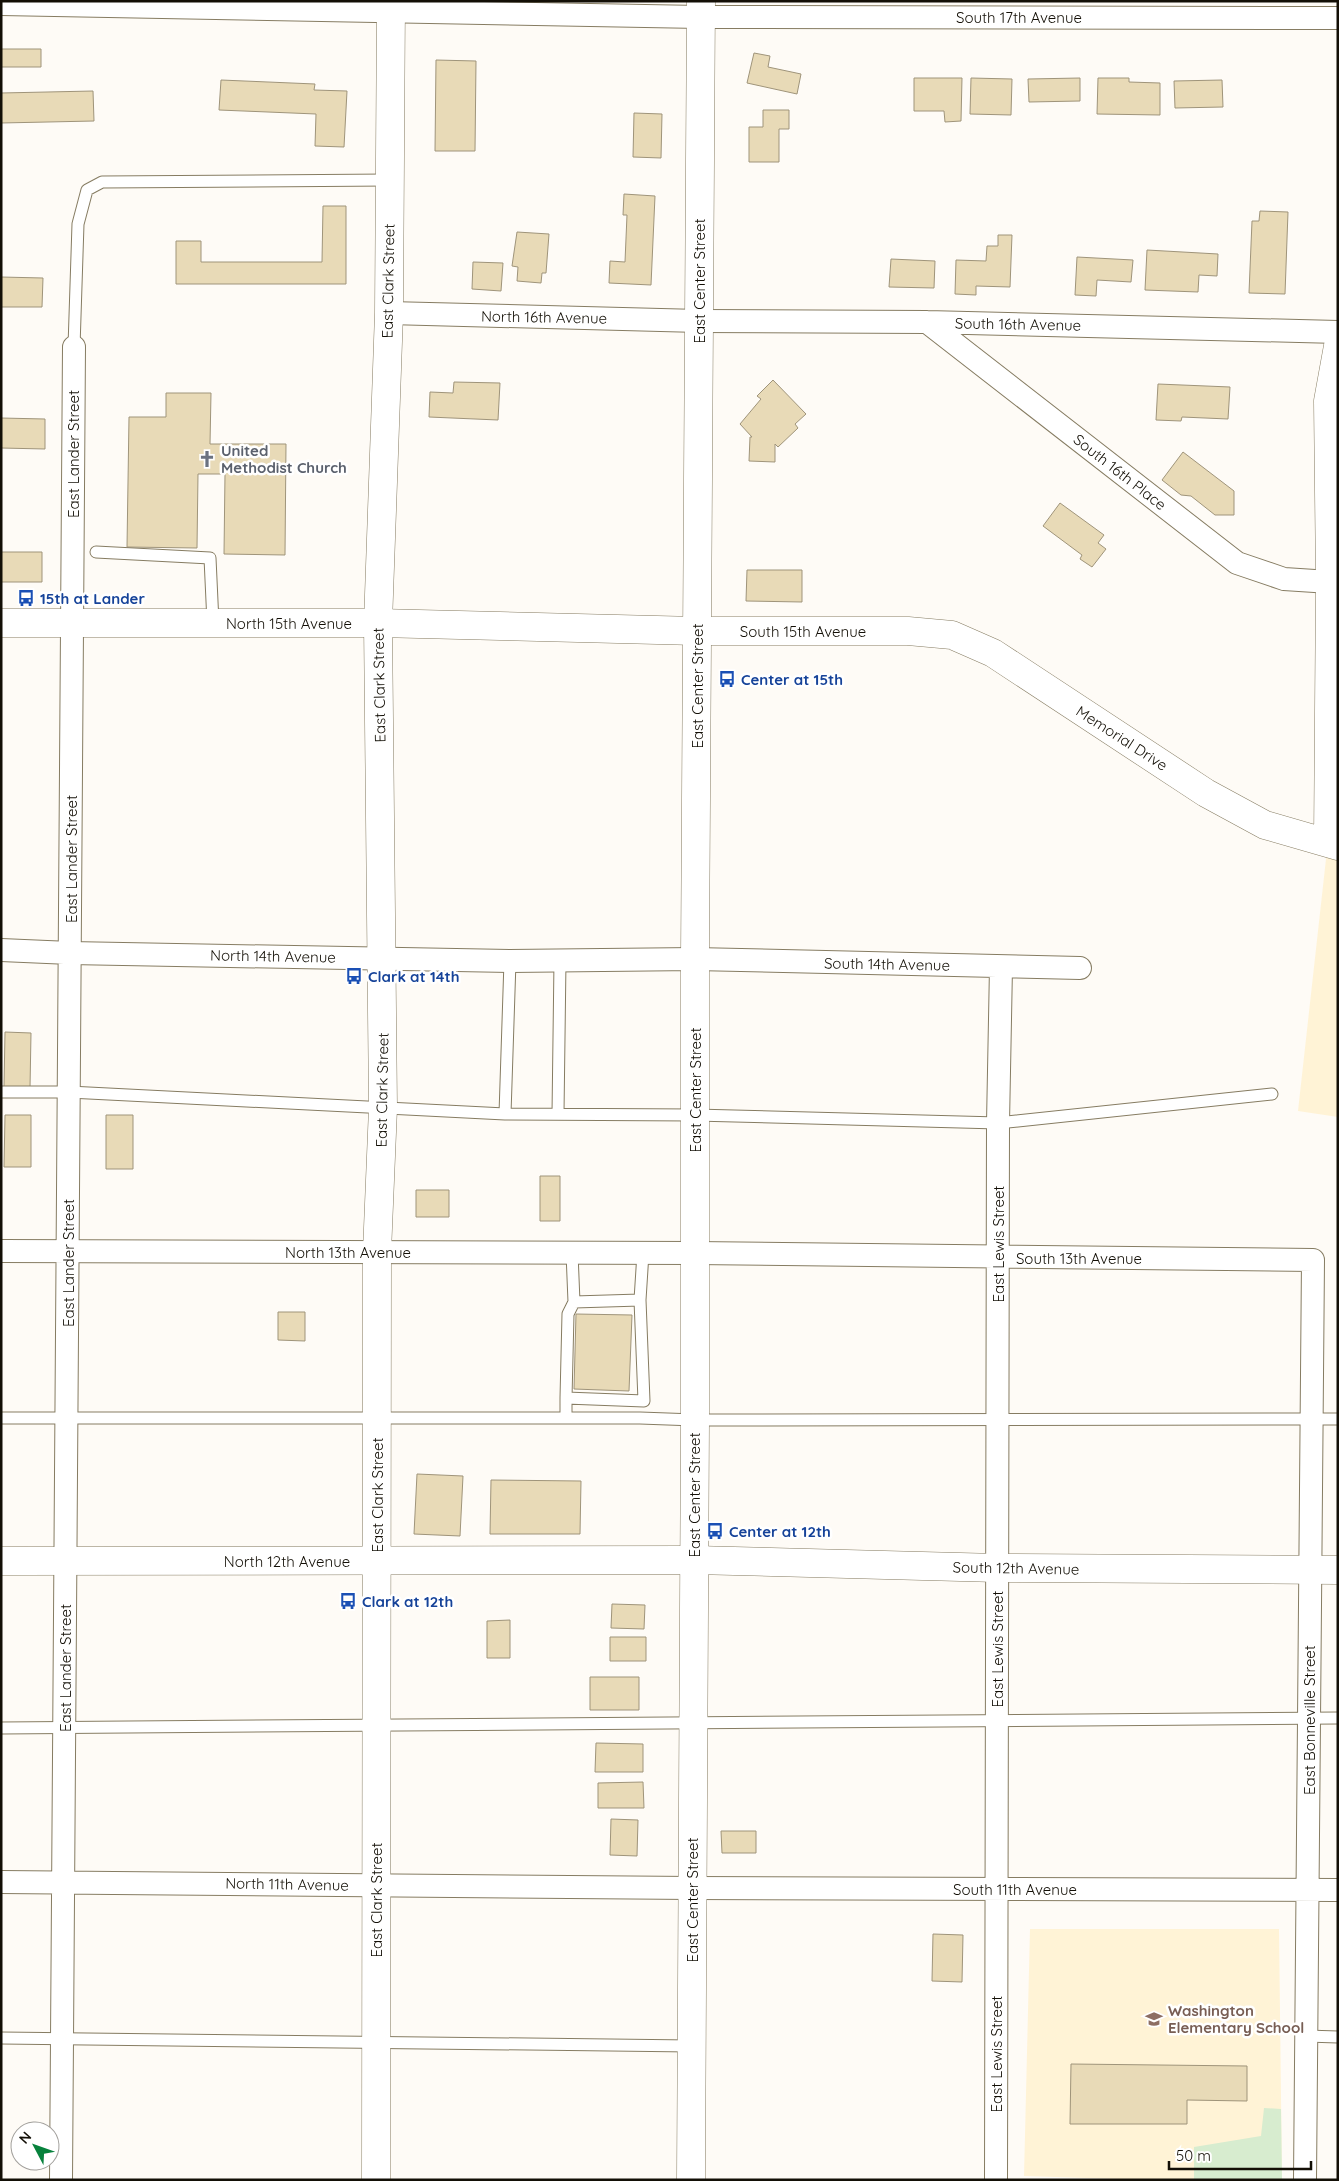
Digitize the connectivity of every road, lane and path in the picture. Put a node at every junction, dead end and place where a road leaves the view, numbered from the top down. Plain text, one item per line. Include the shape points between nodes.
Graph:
1 (76, 3) edge
2 (1, 4) edge
3 (391, 6) edge
4 (700, 9) edge
5 (1338, 18) edge
6 (389, 180) junction
7 (389, 313) junction
8 (699, 322) junction
9 (927, 322) junction
10 (1338, 332) edge
11 (1338, 346) edge
12 (74, 347) joint
13 (1333, 401) edge
14 (96, 552) dead end
15 (1330, 582) junction
16 (1, 623) edge
17 (72, 623) junction
18 (213, 623) junction
19 (378, 623) junction
20 (697, 631) junction
21 (908, 631) joint
22 (1333, 844) edge
23 (1, 950) edge
24 (70, 953) junction
25 (383, 957) junction
26 (510, 960) junction
27 (560, 960) junction
28 (695, 960) junction
29 (1001, 967) junction
30 (1080, 968) dead end
31 (1, 1092) edge
32 (69, 1092) junction
33 (1272, 1094) dead end
34 (383, 1108) junction
35 (505, 1114) junction
36 (558, 1114) junction
37 (695, 1115) junction
38 (998, 1123) junction
39 (1, 1252) edge
40 (68, 1252) junction
41 (377, 1252) junction
42 (572, 1253) junction
43 (643, 1253) junction
44 (695, 1253) junction
45 (998, 1258) junction
46 (1313, 1260) joint
47 (640, 1300) junction
48 (574, 1302) junction
49 (566, 1398) junction
50 (1, 1418) edge
51 (67, 1418) junction
52 (377, 1418) junction
53 (566, 1418) junction
54 (998, 1418) junction
55 (1312, 1419) junction
56 (1338, 1419) edge
57 (695, 1420) junction
58 (694, 1560) junction
59 (1, 1561) edge
60 (66, 1561) junction
61 (377, 1561) junction
62 (998, 1568) junction
63 (1310, 1570) junction
64 (1338, 1570) edge
65 (1309, 1718) junction
66 (1338, 1718) edge
67 (997, 1720) junction
68 (693, 1723) junction
69 (377, 1725) junction
70 (64, 1727) junction
71 (1, 1728) edge
72 (1, 1882) edge
73 (64, 1882) junction
74 (376, 1885) junction
75 (692, 1888) junction
76 (997, 1889) junction
77 (1308, 1890) junction
78 (1338, 1890) edge
79 (1306, 2036) junction
80 (1338, 2037) edge
81 (1, 2038) edge
82 (62, 2039) junction
83 (376, 2042) junction
84 (692, 2046) junction
85 (61, 2180) edge
86 (376, 2180) edge
87 (691, 2180) edge
88 (996, 2180) edge
89 (1305, 2180) edge

1 - 2 street, South 17th Avenue
1 - 3 street, South 17th Avenue
3 - 4 street, South 17th Avenue
3 - 6 main road, East Clark Street
4 - 5 street, South 17th Avenue
4 - 8 main road, East Center Street
6 - 7 main road, East Clark Street
6 - 12 lane via 102,182 87,190 78,224
7 - 8 street, North 16th Avenue
7 - 19 main road, East Clark Street
8 - 9 street, South 16th Avenue
8 - 20 main road, East Center Street
9 - 10 street, South 16th Avenue
9 - 15 street, South 16th Place via 1237,563 1284,579
11 - 13 main road
12 - 17 street, East Lander Street
13 - 15 main road
14 - 18 lane via 210,558
15 - 22 main road
16 - 17 main road, North 15th Avenue
17 - 18 main road, North 15th Avenue
17 - 24 street, East Lander Street
18 - 19 main road, North 15th Avenue
19 - 20 main road, North 15th Avenue
19 - 25 main road, East Clark Street
20 - 21 main road, South 15th Avenue
20 - 28 main road, East Center Street
21 - 22 main road, Memorial Drive via 952,635 993,653 1206,794 1265,825
23 - 24 street, North 14th Avenue
24 - 25 street, North 14th Avenue
24 - 32 street, East Lander Street
25 - 26 street, North 14th Avenue
25 - 34 main road, East Clark Street
26 - 27 street, North 14th Avenue
26 - 35 lane
27 - 28 street, North 14th Avenue
27 - 36 lane
28 - 29 street, South 14th Avenue
28 - 37 main road, East Center Street
29 - 30 street, South 14th Avenue
29 - 38 street, East Lewis Street
31 - 32 lane
32 - 34 lane
32 - 40 street, East Lander Street
33 - 38 lane
34 - 35 lane
34 - 41 main road, East Clark Street
35 - 36 lane
36 - 37 lane
37 - 38 lane
37 - 44 main road, East Center Street
38 - 45 street, East Lewis Street
39 - 40 street, North 13th Avenue
40 - 41 street, North 13th Avenue
40 - 51 street, East Lander Street
41 - 42 street, North 13th Avenue
41 - 52 main road, East Clark Street
42 - 43 street, North 13th Avenue
42 - 48 lane
43 - 44 street, North 13th Avenue
43 - 47 lane
44 - 45 street, South 13th Avenue
44 - 57 main road, East Center Street
45 - 46 street, South 13th Avenue
45 - 54 street, East Lewis Street
46 - 55 street, East Bonneville Street
47 - 48 lane
47 - 49 lane via 644,1401
48 - 49 lane via 568,1314
49 - 53 lane
50 - 51 lane
51 - 52 lane
51 - 60 street, East Lander Street
52 - 53 lane
52 - 61 main road, East Clark Street
53 - 57 lane
54 - 55 lane
54 - 57 lane
54 - 62 street, East Lewis Street
55 - 56 lane
55 - 63 street, East Bonneville Street
57 - 58 main road, East Center Street
58 - 61 main road, North 12th Avenue
58 - 62 main road, South 12th Avenue
58 - 68 main road, East Center Street
59 - 60 main road, North 12th Avenue
60 - 61 main road, North 12th Avenue
60 - 70 street, East Lander Street
61 - 69 main road, East Clark Street
62 - 63 main road, South 12th Avenue
62 - 67 street, East Lewis Street
63 - 64 main road, South 12th Avenue
63 - 65 street, East Bonneville Street
65 - 66 lane
65 - 67 lane
65 - 77 street, East Bonneville Street
67 - 68 lane
67 - 76 street, East Lewis Street
68 - 69 lane
68 - 75 main road, East Center Street
69 - 70 lane
69 - 74 main road, East Clark Street
70 - 71 lane
70 - 73 street, East Lander Street
72 - 73 street, North 11th Avenue
73 - 74 street, North 11th Avenue
73 - 82 street, East Lander Street
74 - 75 street, North 11th Avenue
74 - 83 main road, East Clark Street
75 - 76 street, South 11th Avenue
75 - 84 main road, East Center Street
76 - 77 street, South 11th Avenue
76 - 88 street, East Lewis Street
77 - 78 street, South 11th Avenue
77 - 79 street, East Bonneville Street
79 - 80 lane
79 - 89 street, East Bonneville Street
81 - 82 lane
82 - 83 lane
82 - 85 street, East Lander Street
83 - 84 lane
83 - 86 main road, East Clark Street
84 - 87 main road, East Center Street

